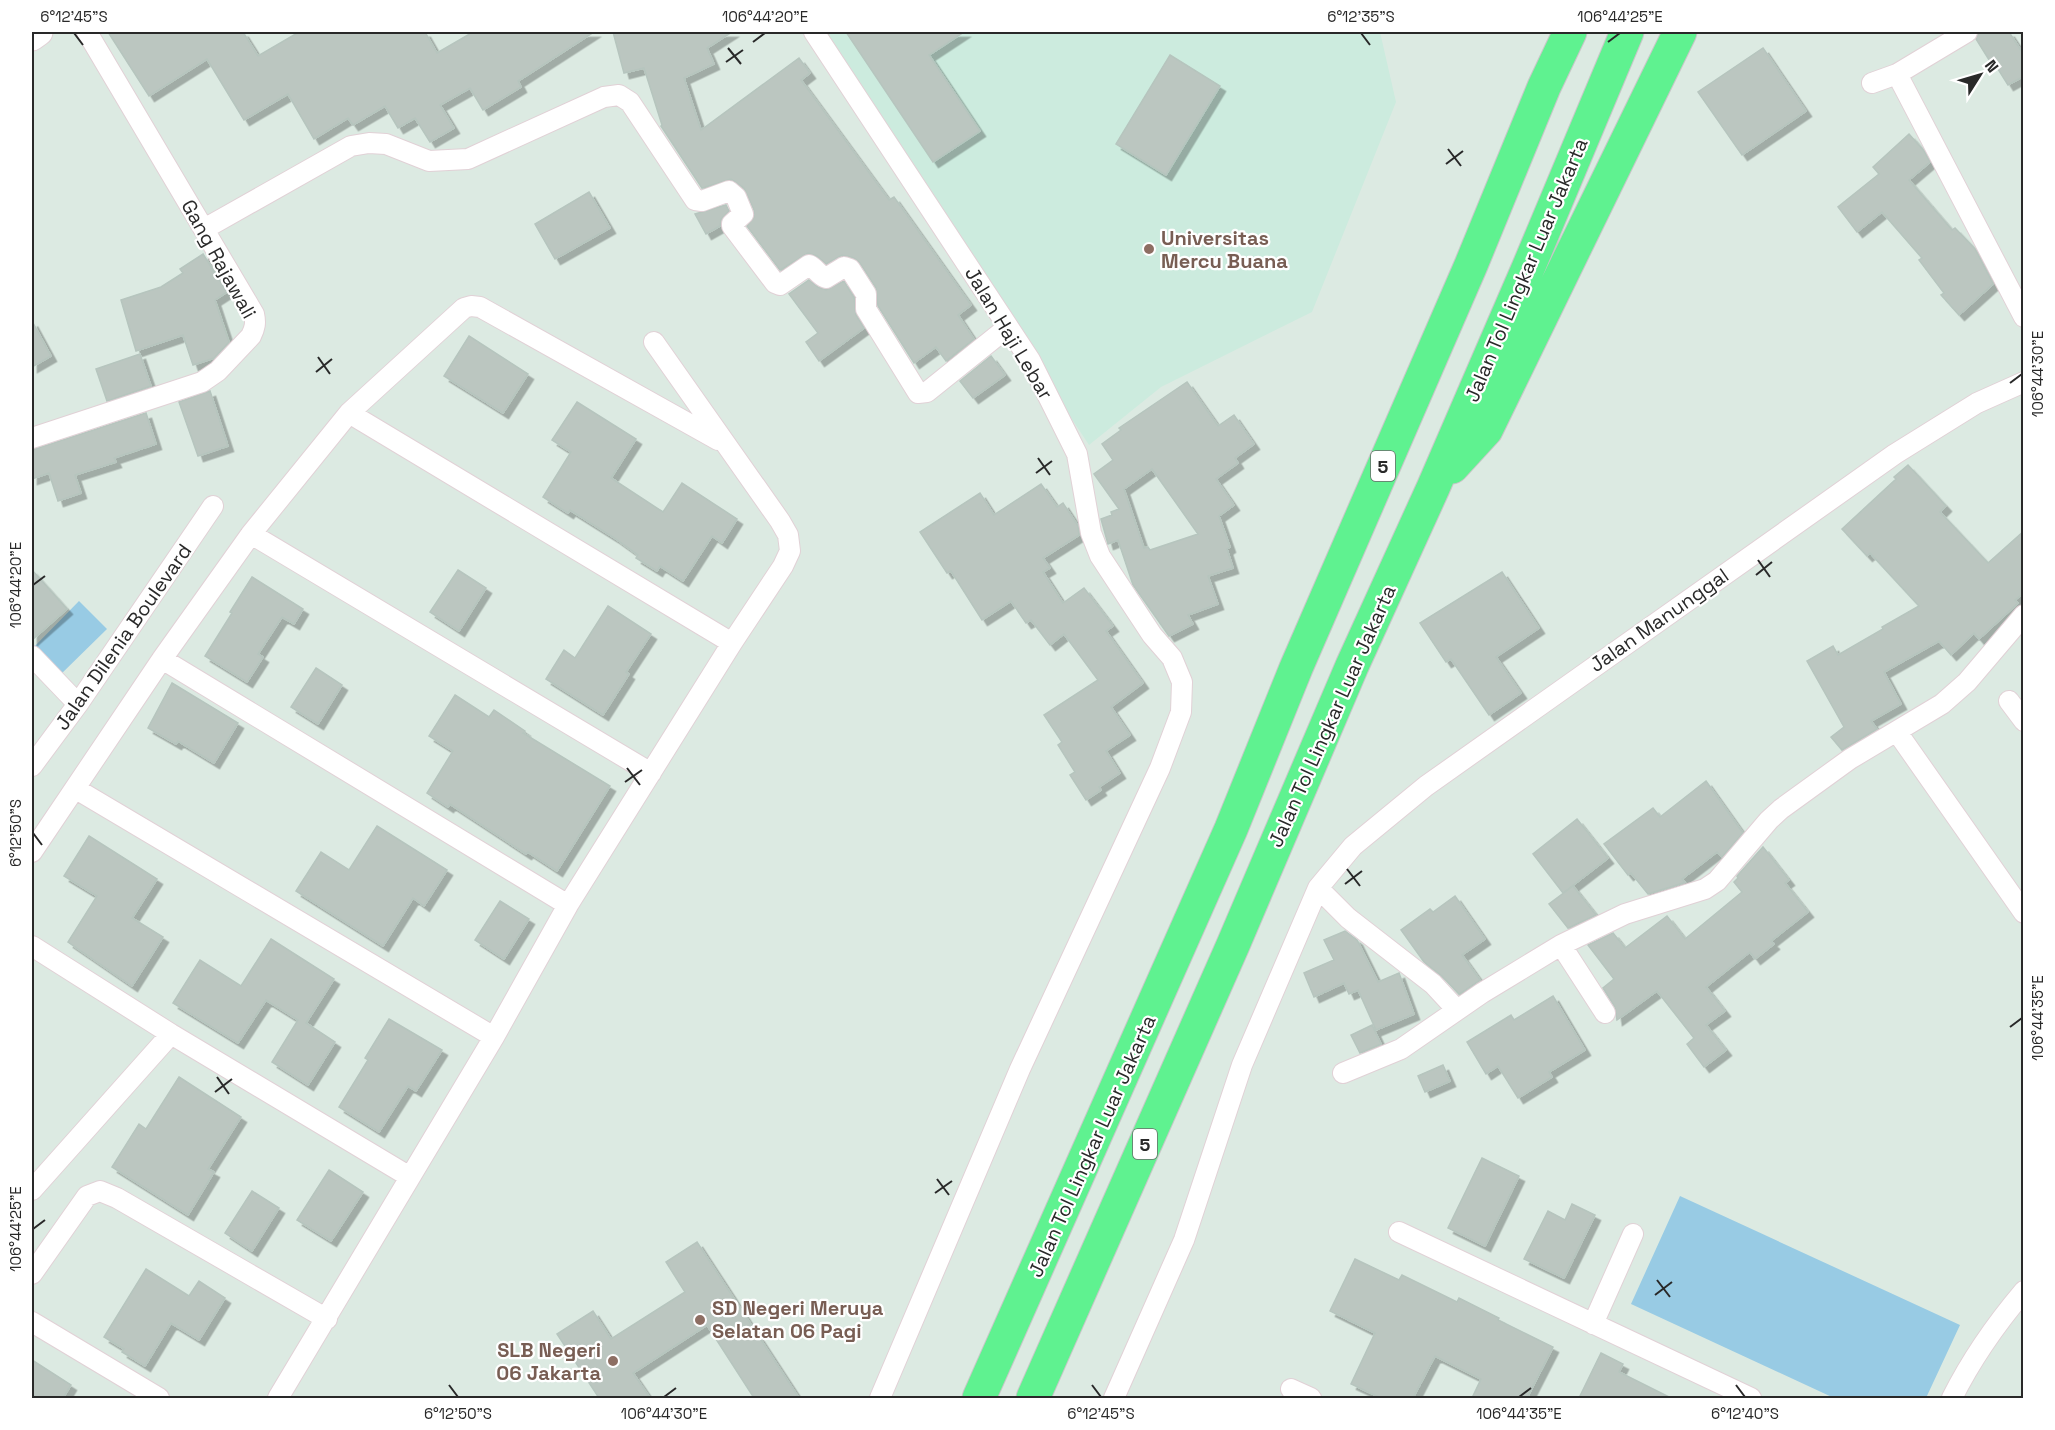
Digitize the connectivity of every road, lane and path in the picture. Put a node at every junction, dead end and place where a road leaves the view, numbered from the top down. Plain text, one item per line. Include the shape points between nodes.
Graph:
1 (39, 32) edge
2 (87, 32) edge
3 (814, 32) edge
4 (1551, 32) edge
5 (1569, 32) edge
6 (1627, 32) edge
7 (1680, 32) edge
8 (1967, 32) edge
9 (32, 37) edge
10 (1897, 74) junction
11 (1872, 83) dead end
12 (1544, 87) junction
13 (204, 229) junction
14 (2024, 317) edge
15 (1008, 327) junction
16 (654, 342) dead end
17 (2024, 382) edge
18 (349, 413) junction
19 (32, 438) edge
20 (723, 442) junction
21 (1433, 488) junction
22 (213, 506) dead end
23 (251, 534) junction
24 (2024, 615) edge
25 (732, 643) junction
26 (32, 656) edge
27 (162, 659) junction
28 (2009, 701) dead end
29 (78, 704) junction
30 (2024, 721) edge
31 (1897, 732) junction
32 (32, 766) edge
33 (651, 773) junction
34 (76, 789) junction
35 (32, 852) edge
36 (1318, 888) junction
37 (568, 905) junction
38 (2024, 913) edge
39 (1561, 945) junction
40 (32, 946) edge
41 (1457, 1010) junction
42 (1605, 1013) dead end
43 (171, 1034) junction
44 (494, 1036) junction
45 (1343, 1073) dead end
46 (410, 1177) junction
47 (32, 1190) edge
48 (1398, 1232) dead end
49 (1633, 1234) dead end
50 (32, 1274) edge
51 (2024, 1291) edge
52 (327, 1319) junction
53 (32, 1322) edge
54 (1593, 1324) junction
55 (1291, 1389) dead end
56 (159, 1398) edge
57 (278, 1398) edge
58 (880, 1398) edge
59 (979, 1398) edge
60 (1033, 1398) edge
61 (1114, 1398) edge
62 (1311, 1398) edge
63 (1751, 1398) edge
64 (1952, 1398) edge

1 - 9 main road
2 - 13 street, Gang Rajawali
3 - 15 street, Jalan Haji Lebar
4 - 12 highway
5 - 12 highway, Jalan Tol Lingkar Luar Jakarta / 5
6 - 21 highway, Jalan Tol Lingkar Luar Jakarta / 5
7 - 21 highway via 1486,430
8 - 10 street
10 - 11 street
10 - 14 street
12 - 59 highway, Jalan Tol Lingkar Luar Jakarta / 5 via 1227,839
13 - 15 street via 351,146 386,144 429,161 468,159 604,97 619,95 630,102 695,200 729,191 736,197 743,214 732,226 775,283 780,285 809,265 826,278 844,267 850,270 866,294 866,309 918,393 927,392
13 - 19 street, Gang Rajawali via 254,314 255,329 251,336 202,382
15 - 58 street, Jalan Haji Lebar via 1030,360 1077,454 1091,533 1100,556 1152,635 1172,658 1182,682 1180,712 1160,768 1020,1069
16 - 20 street
17 - 36 street, Jalan Manunggal via 1977,403 1895,454 1426,786 1353,846
18 - 20 street via 464,308 471,306 480,307
18 - 23 street
18 - 25 street
20 - 25 street via 780,521 788,535 790,551
21 - 60 highway, Jalan Tol Lingkar Luar Jakarta / 5
22 - 29 street, Jalan Dilenia Boulevard
23 - 27 street
23 - 33 street
24 - 31 street via 1967,682 1942,704
25 - 33 street
26 - 29 street
27 - 34 street
27 - 37 street
28 - 30 street
29 - 32 street, Jalan Dilenia Boulevard
31 - 38 street
31 - 39 street via 1850,759 1781,809 1718,881 1705,889 1625,914
33 - 37 street
34 - 35 street
34 - 44 street
36 - 41 street via 1348,918 1433,984
36 - 61 street, Jalan Manunggal via 1238,1075 1184,1240
37 - 44 street
39 - 41 street
39 - 42 street
40 - 43 street
41 - 45 street via 1401,1049
43 - 46 street
43 - 47 street
44 - 46 street
46 - 52 street
48 - 54 street
49 - 54 street
50 - 52 street via 87,1196 100,1191
51 - 64 street via 1966,1371
52 - 57 street
53 - 56 street
54 - 63 street
55 - 62 street

